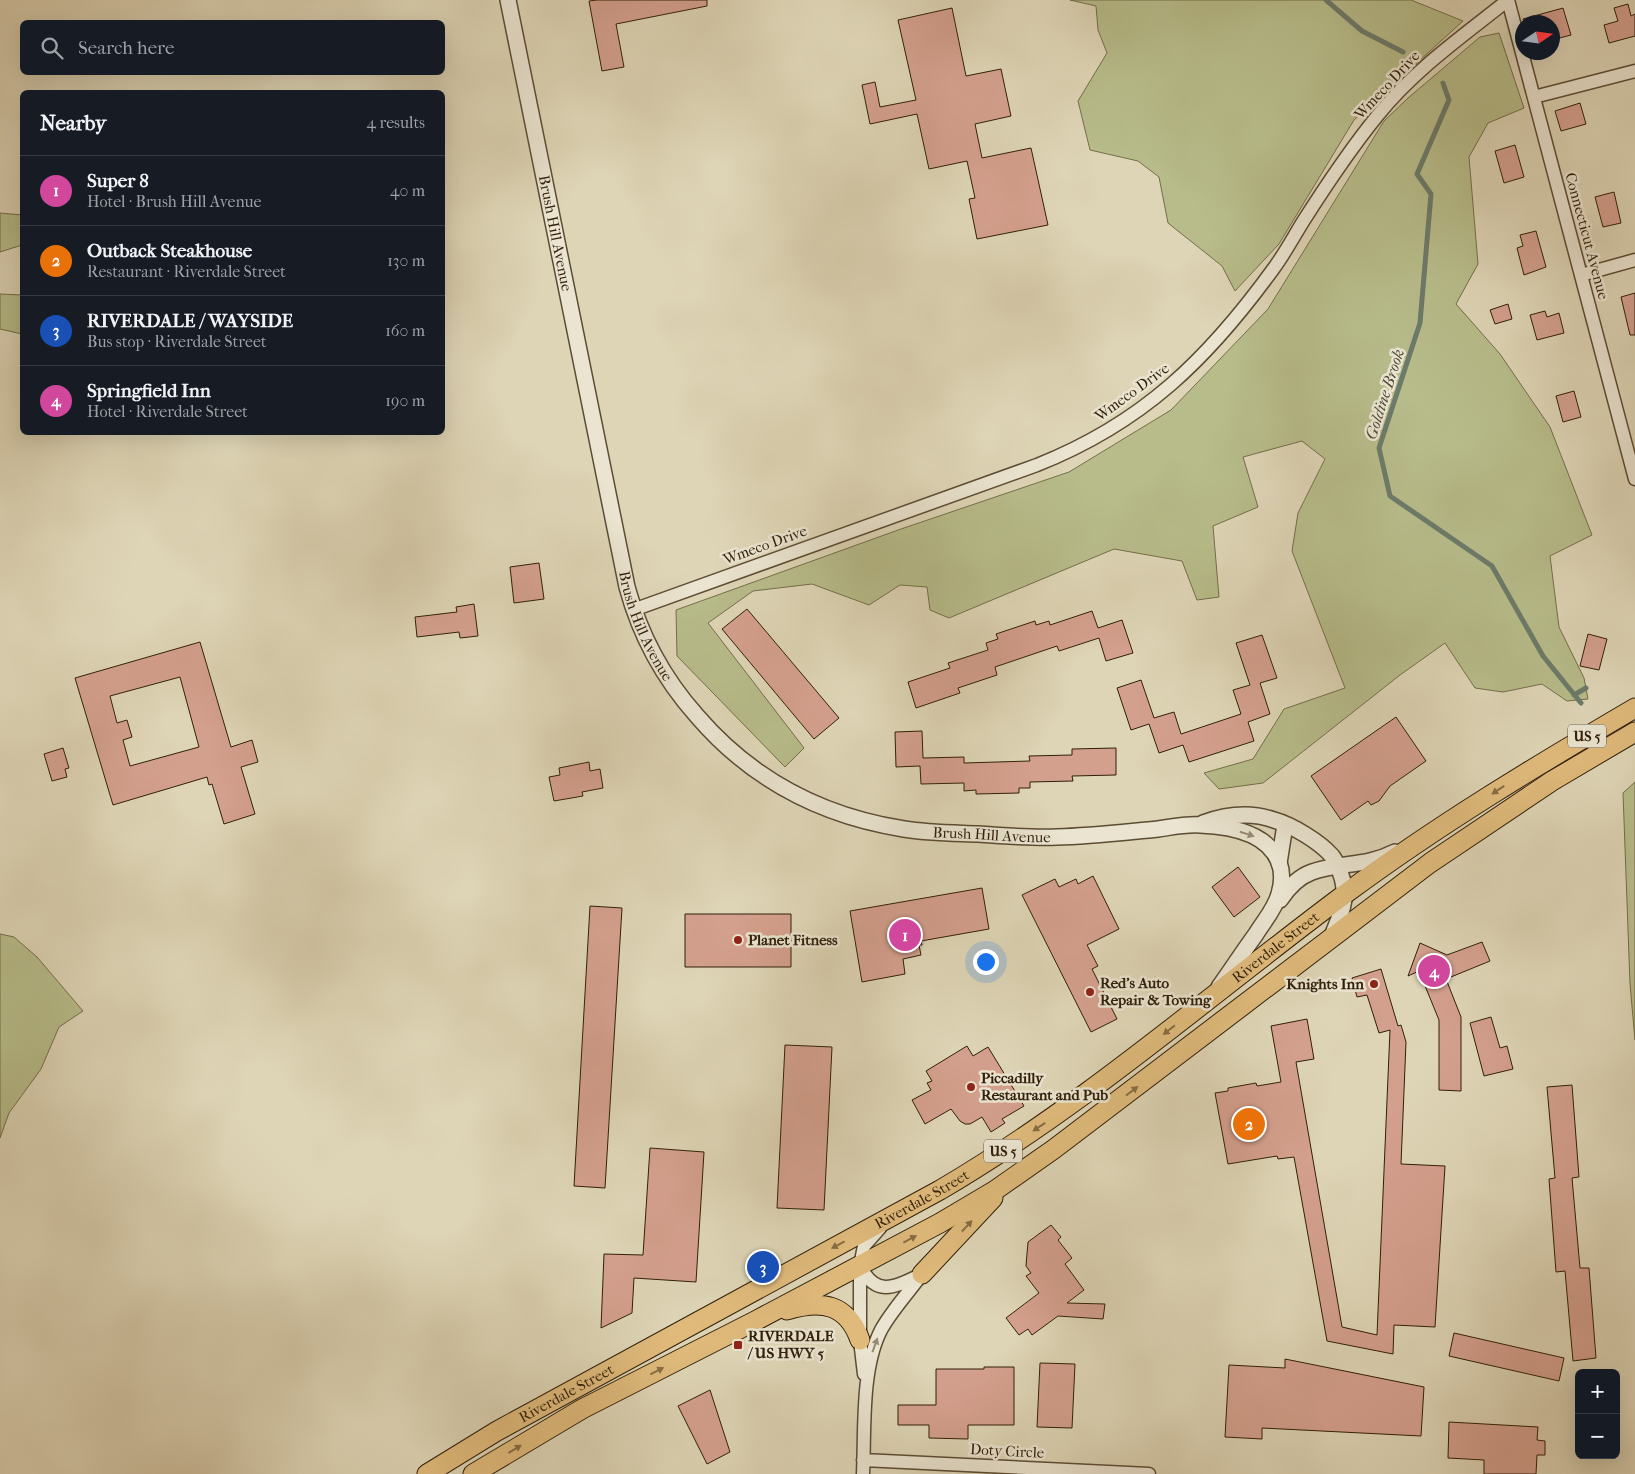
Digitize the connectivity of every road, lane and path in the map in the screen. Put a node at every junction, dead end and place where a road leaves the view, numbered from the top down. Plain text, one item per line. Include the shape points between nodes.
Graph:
1 (508, 0) edge
2 (1508, 0) edge
3 (1635, 71) edge
4 (1534, 97) junction
5 (1635, 260) edge
6 (1581, 275) junction
7 (1635, 479) edge
8 (633, 610) junction
9 (1635, 708) edge
10 (1635, 732) edge
11 (1199, 825) junction
12 (1285, 825) junction
13 (1424, 838) junction
14 (1279, 863) junction
15 (1338, 866) junction
16 (1344, 895) junction
17 (1270, 913) junction
18 (1331, 939) junction
19 (1214, 995) junction
20 (1008, 1182) junction
21 (890, 1217) junction
22 (860, 1266) junction
23 (922, 1274) junction
24 (755, 1321) junction
25 (860, 1340) junction
26 (867, 1393) junction
27 (863, 1460) junction
28 (427, 1474) edge
29 (473, 1474) edge
30 (863, 1474) edge
31 (1149, 1474) edge

1 - 8 street, Brush Hill Avenue
2 - 4 street, Connecticut Avenue
2 - 8 street, Wmeco Drive via 1425,66 1379,114 1325,188 1275,267 1215,343 1190,369 1133,415 1094,438 1036,465
3 - 4 street
4 - 6 street, Connecticut Avenue
5 - 6 street
6 - 7 street, Connecticut Avenue
8 - 11 street, Brush Hill Avenue via 661,669 688,706 720,741 764,777 830,811 906,829 1037,837
9 -> 13 main road, Riverdale Street / US 5
10 - 18 main road, Riverdale Street / US 5 via 1552,781 1430,863
11 - 12 street, Brush Hill Avenue via 1216,818 1246,816
11 -> 14 street, Brush Hill Avenue via 1254,835 1269,847
12 - 14 street
12 - 15 street, Brush Hill Avenue via 1322,847
13 - 15 street via 1387,856
13 - 16 main road, Riverdale Street / US 5
14 - 17 street via 1282,883
15 - 16 street, Brush Hill Avenue
15 - 17 street via 1303,876 1290,886
16 - 18 street, Brush Hill Avenue via 1342,913
16 - 19 main road, Riverdale Street / US 5
17 - 19 street
20 -> 18 main road, Riverdale Street / US 5
19 -> 21 main road, Riverdale Street / US 5 via 1030,1133
22 -> 20 main road, Riverdale Street / US 5
23 -> 20 main road
21 - 22 street via 864,1246
21 -> 28 main road, Riverdale Street / US 5 via 561,1395
22 - 23 street via 871,1282 881,1287 902,1283
22 - 24 main road, Riverdale Street / US 5
22 - 25 street
26 -> 23 street via 873,1350 880,1332
24 - 25 main road via 790,1309 827,1306 850,1319
29 -> 24 main road, Riverdale Street / US 5 via 582,1410
25 - 26 street
26 - 27 street
27 - 30 street
27 - 31 street, Doty Circle

